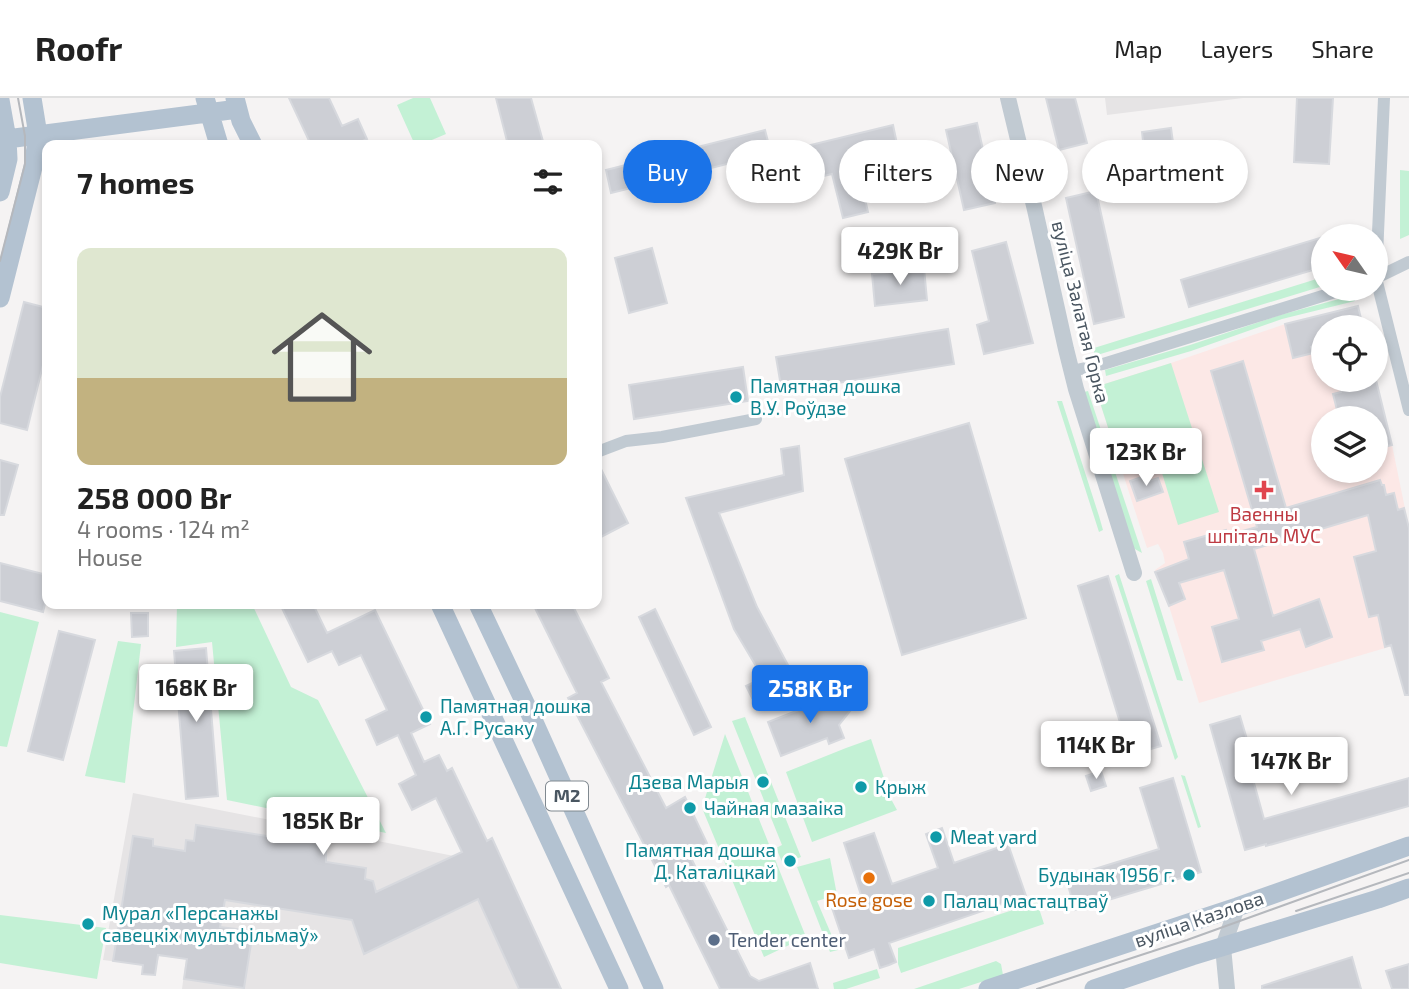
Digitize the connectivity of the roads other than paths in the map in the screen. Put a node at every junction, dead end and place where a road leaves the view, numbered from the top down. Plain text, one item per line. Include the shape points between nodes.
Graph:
1 (32, 98) edge
2 (1008, 98) edge
3 (1384, 98) edge
4 (0, 100) edge
5 (236, 103) edge
6 (207, 105) edge
7 (38, 135) junction
8 (7, 139) junction
9 (218, 140) edge
10 (250, 140) edge
11 (0, 192) edge
12 (1378, 224) edge
13 (1409, 262) edge
14 (1388, 272) edge
15 (0, 298) edge
16 (1311, 300) edge
17 (1382, 301) edge
18 (1072, 372) junction
19 (1409, 410) edge
20 (756, 419) dead end
21 (602, 450) edge
22 (1134, 573) dead end
23 (442, 609) edge
24 (480, 609) edge
25 (1409, 846) edge
26 (1409, 888) edge
27 (1237, 907) junction
28 (1223, 947) junction
29 (619, 989) edge
30 (654, 989) edge
31 (988, 989) edge
32 (1094, 989) edge
33 (1227, 989) edge

1 - 7 main road
2 - 18 street, вуліца Залатая Горка
3 - 12 street
4 - 8 main road
5 - 6 main road
5 - 10 main road
6 - 7 main road
6 - 9 main road
7 - 8 main road
7 - 15 main road
8 - 11 main road via 8,159
13 - 14 street
16 - 18 street
17 - 19 street
18 - 22 street, вуліца Залатая Горка
20 - 21 street via 626,441
23 - 29 main road, М2
24 - 30 main road, М2
25 - 27 main road, вуліца Казлова
26 - 28 main road, вуліца Казлова
27 - 28 street
27 - 31 main road, вуліца Казлова
28 - 32 main road, вуліца Казлова
28 - 33 street

